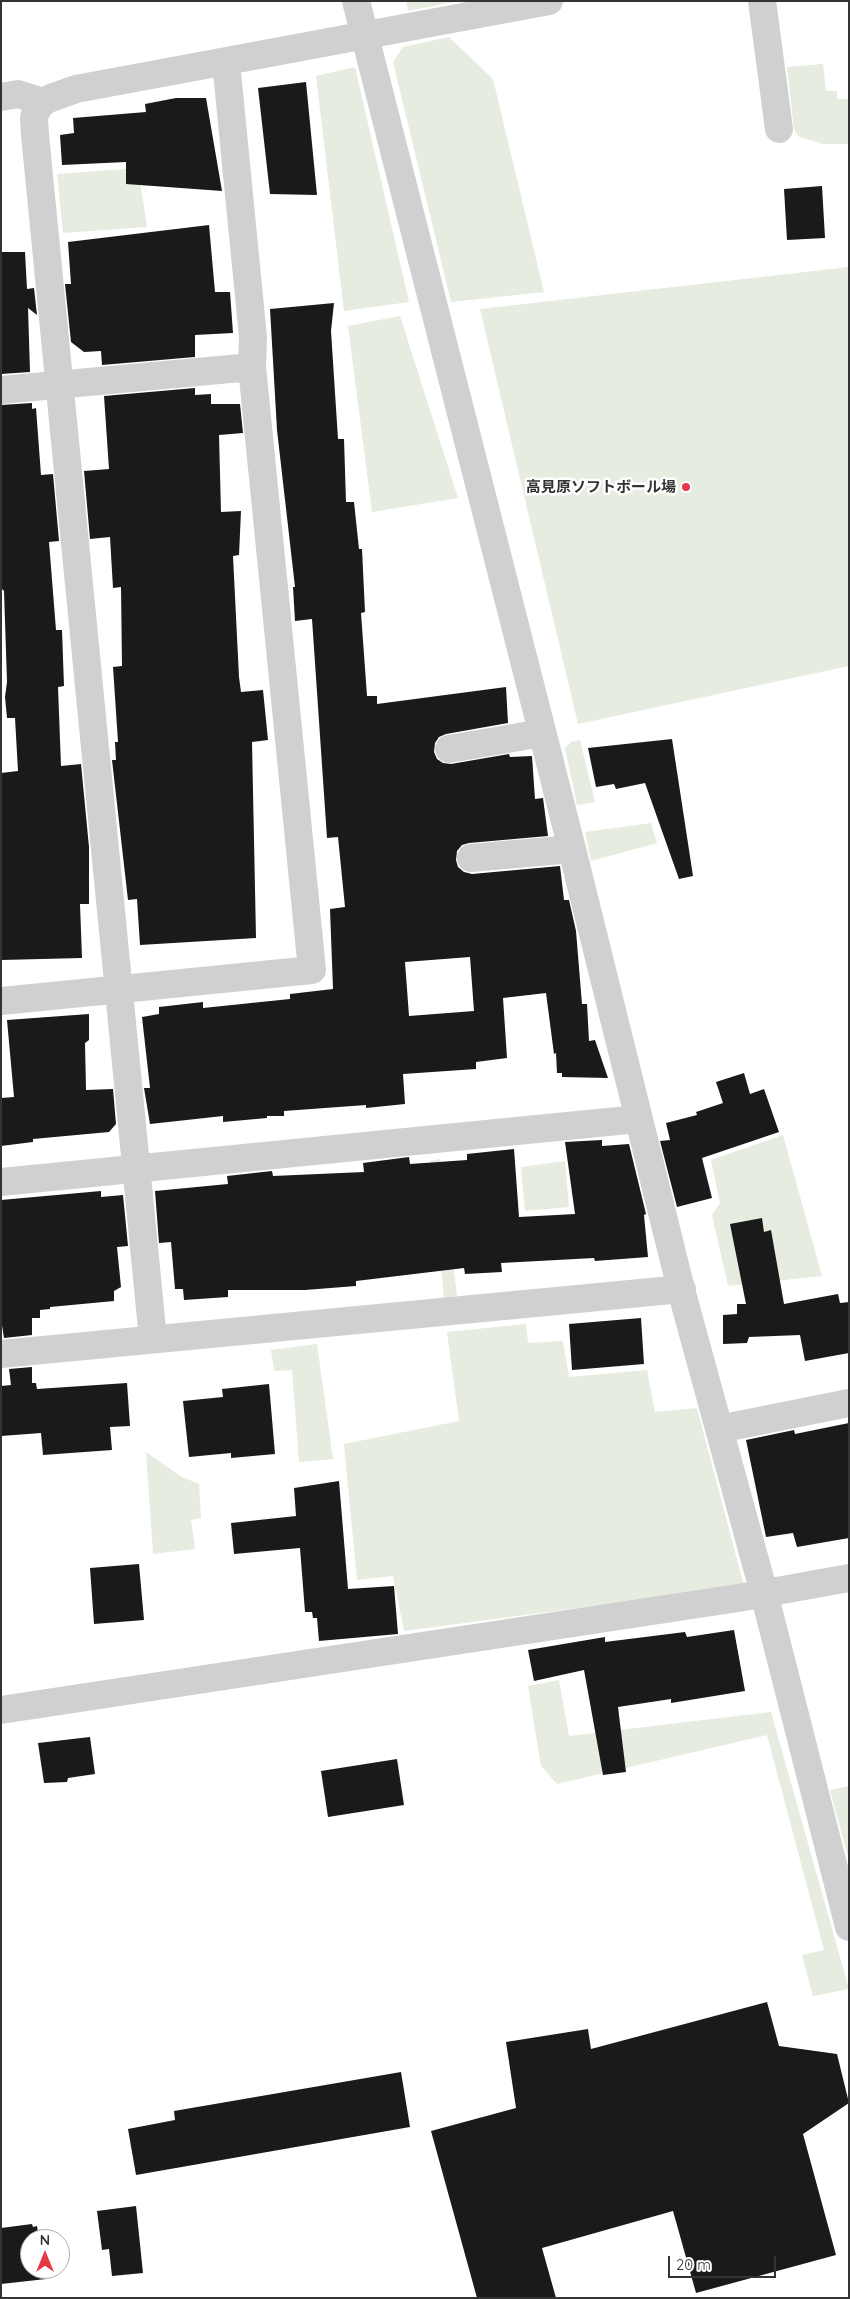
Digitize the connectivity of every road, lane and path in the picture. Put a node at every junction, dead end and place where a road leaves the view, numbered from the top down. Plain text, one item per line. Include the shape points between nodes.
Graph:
1 (356, 1) edge
2 (549, 1) edge
3 (762, 1) edge
4 (365, 35) junction
5 (226, 62) junction
6 (1, 97) edge
7 (43, 102) junction
8 (779, 129) dead end
9 (252, 367) junction
10 (60, 384) junction
11 (1, 390) edge
12 (542, 733) junction
13 (449, 749) dead end
14 (572, 849) junction
15 (471, 858) dead end
16 (119, 989) junction
17 (1, 1001) edge
18 (638, 1119) junction
19 (138, 1168) junction
20 (1, 1182) edge
21 (682, 1289) junction
22 (153, 1339) junction
23 (1, 1354) edge
24 (849, 1403) edge
25 (719, 1429) junction
26 (849, 1578) edge
27 (764, 1593) junction
28 (1, 1710) edge
29 (849, 1927) edge

1 - 4 street
2 - 4 street
3 - 8 street
4 - 5 street
4 - 12 street
5 - 7 street via 76,89
5 - 9 street
6 - 7 street via 18,94
7 - 10 street via 34,118
9 - 10 street
9 - 16 street via 312,970
10 - 11 street
10 - 16 street
12 - 13 street
12 - 14 street
14 - 15 street
14 - 18 street
16 - 17 street
16 - 19 street
18 - 19 street
18 - 21 street
19 - 20 street
19 - 22 street
21 - 22 street
21 - 25 street
22 - 23 street
24 - 25 street
25 - 27 street
26 - 27 street
27 - 28 street
27 - 29 street

